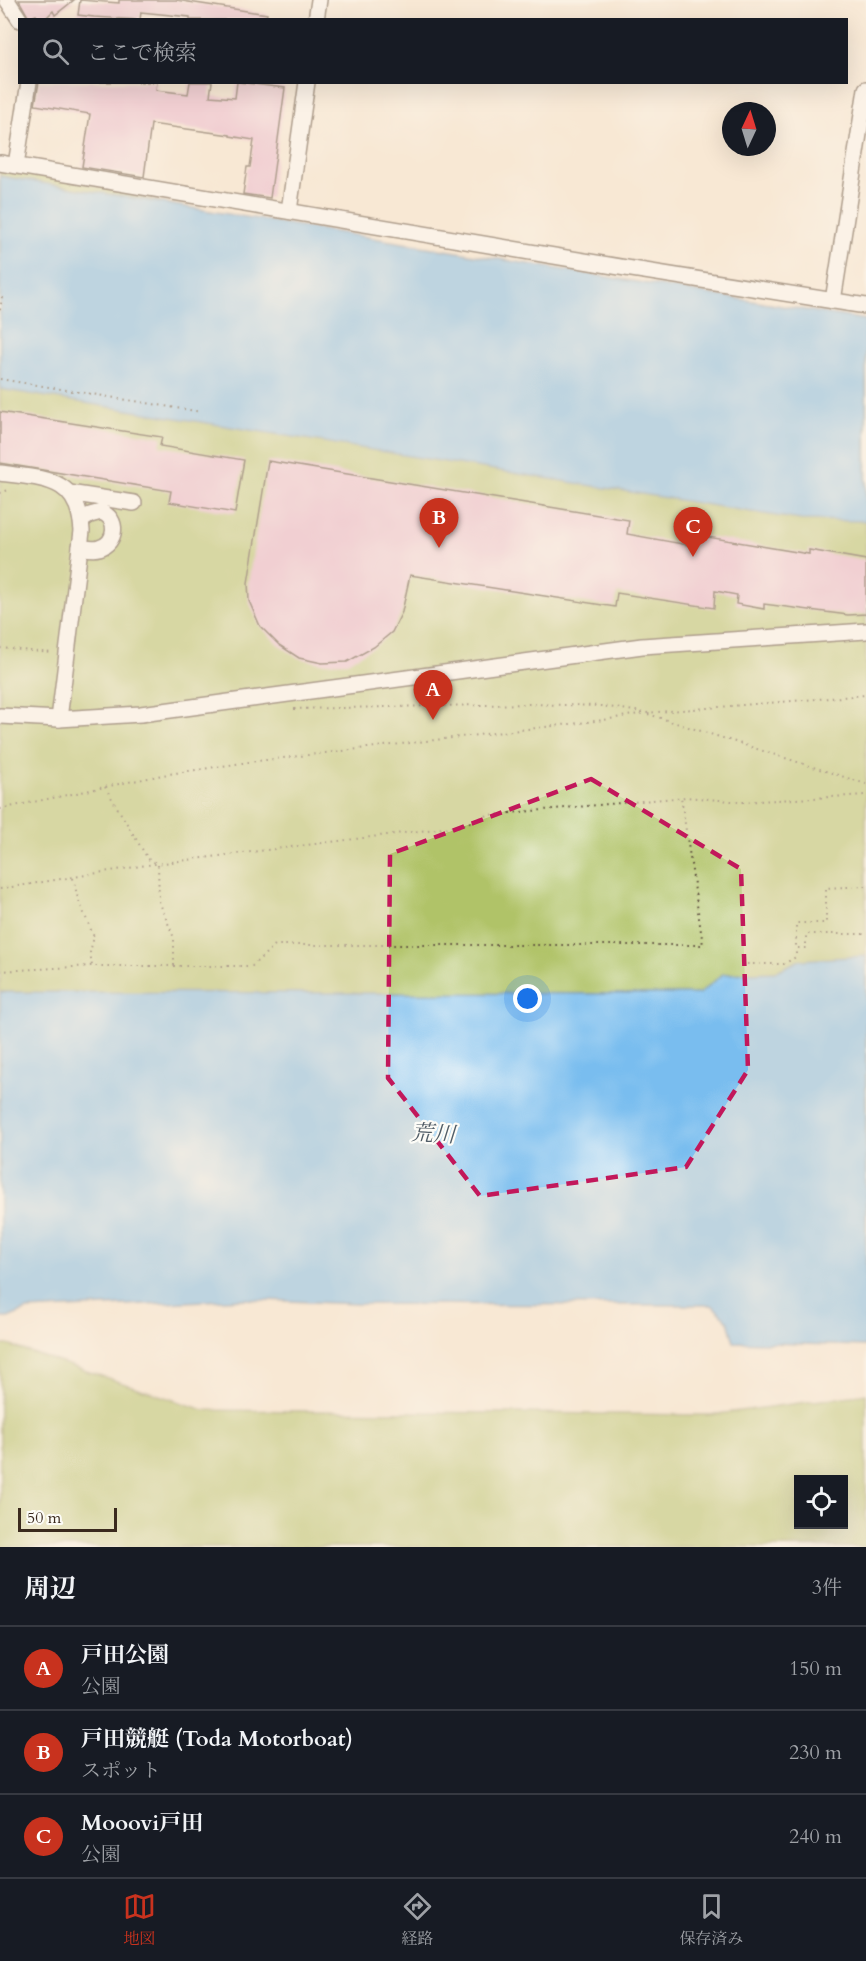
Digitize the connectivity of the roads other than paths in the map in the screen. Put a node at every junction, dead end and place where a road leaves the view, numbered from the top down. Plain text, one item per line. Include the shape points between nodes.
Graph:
1 (7, 0) edge
2 (319, 0) edge
3 (19, 18) edge
4 (316, 18) edge
5 (29, 84) edge
6 (304, 84) edge
7 (866, 89) edge
8 (0, 163) edge
9 (16, 165) junction
10 (289, 212) junction
11 (833, 301) junction
12 (866, 306) edge
13 (0, 473) edge
14 (69, 493) junction
15 (135, 503) dead end
16 (81, 521) junction
17 (80, 547) junction
18 (866, 631) edge
19 (0, 716) edge
20 (59, 719) junction

1 - 3 street
2 - 4 street
5 - 9 street
6 - 10 street
7 - 11 street
8 - 9 street
9 - 10 street
10 - 11 street
11 - 12 street
13 - 14 street via 53,482
14 - 15 street
14 - 16 street
16 - 17 street
16 - 17 street via 100,512 109,517 114,527 106,545 95,549
17 - 20 street
18 - 20 street via 642,646 141,714
19 - 20 street

